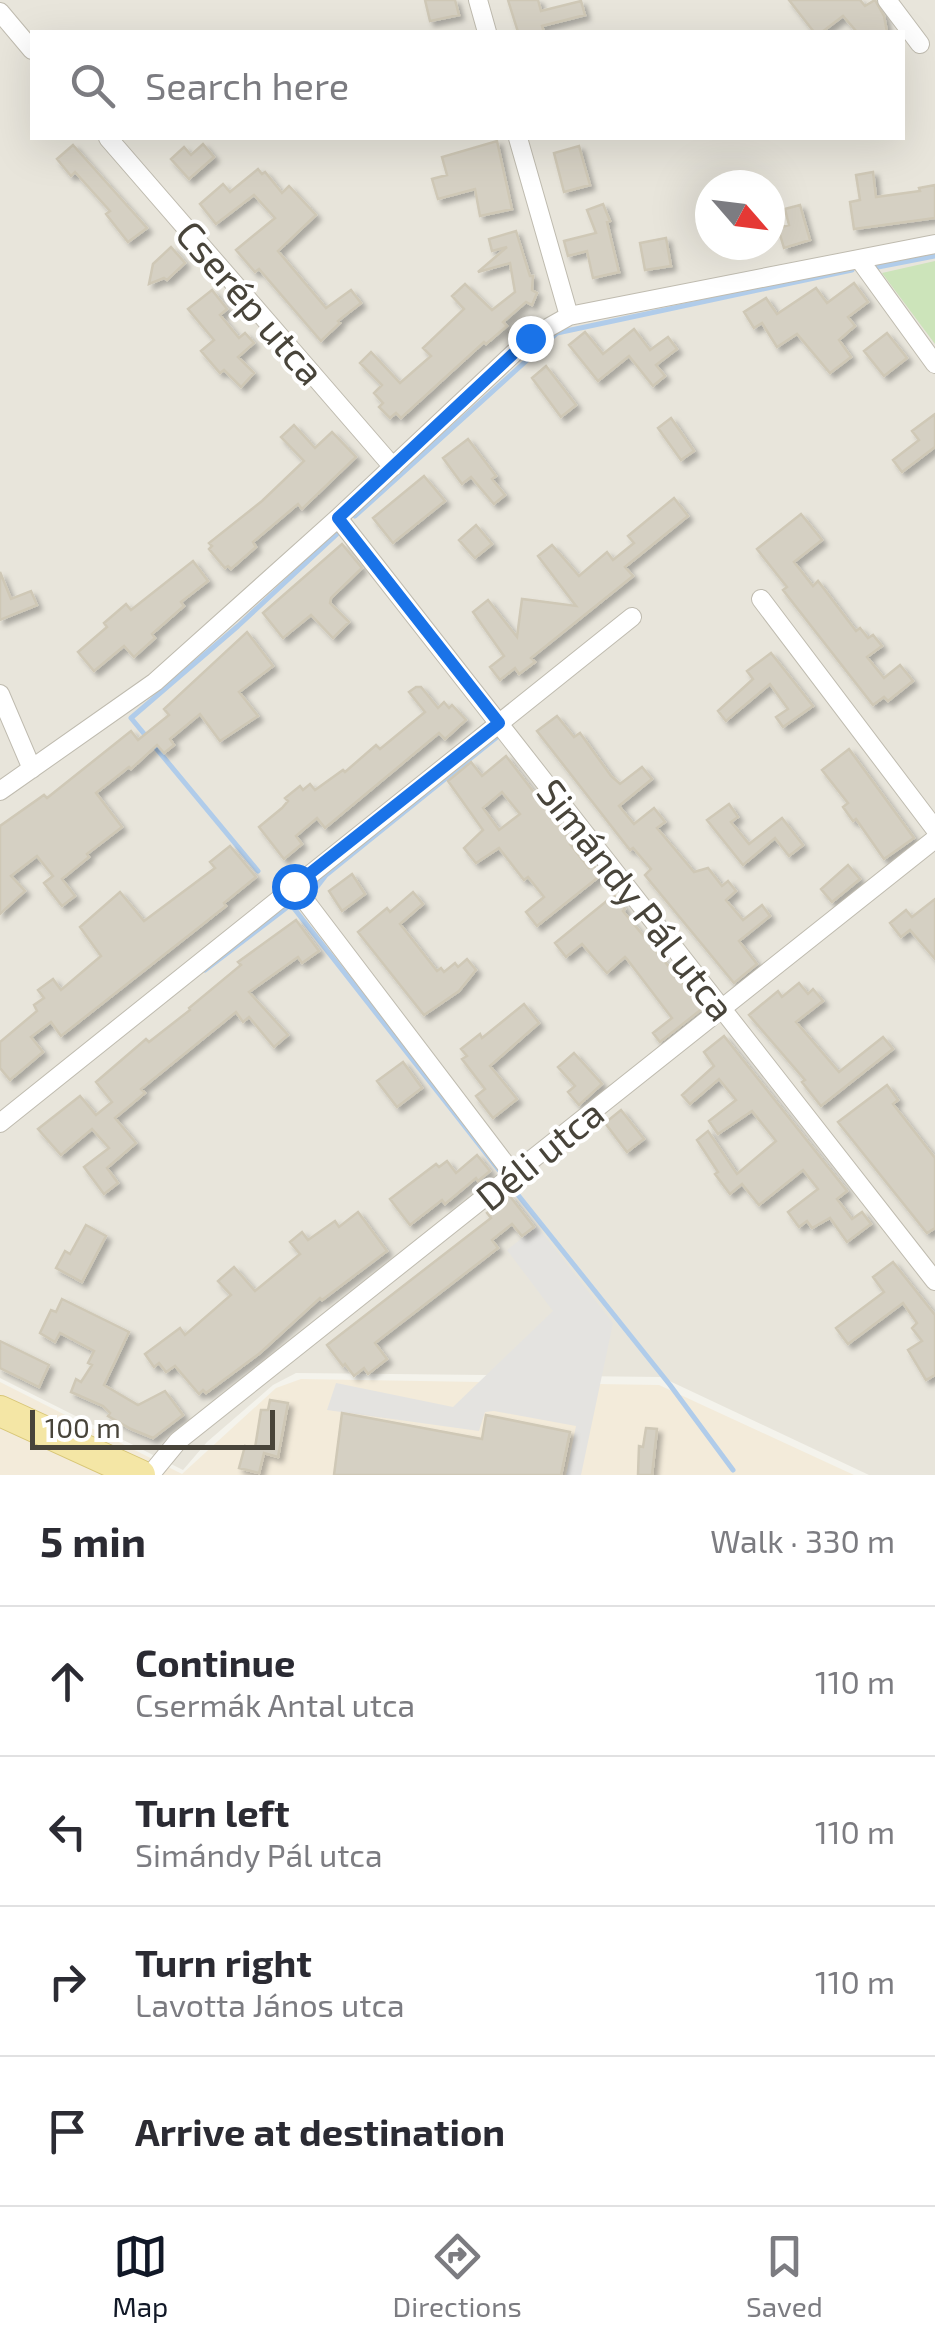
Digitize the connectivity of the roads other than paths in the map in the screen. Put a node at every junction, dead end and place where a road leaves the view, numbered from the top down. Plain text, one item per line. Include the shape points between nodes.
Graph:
1 (478, 0) edge
2 (887, 0) edge
3 (0, 12) edge
4 (487, 30) edge
5 (920, 44) dead end
6 (30, 48) edge
7 (110, 140) edge
8 (519, 140) edge
9 (935, 244) edge
10 (859, 259) junction
11 (569, 316) junction
12 (935, 364) edge
13 (393, 467) junction
14 (338, 518) junction
15 (761, 599) dead end
16 (632, 617) dead end
17 (0, 694) edge
18 (499, 723) junction
19 (32, 769) junction
20 (0, 791) edge
21 (935, 830) edge
22 (935, 838) edge
23 (294, 886) junction
24 (722, 1008) junction
25 (0, 1123) edge
26 (514, 1174) junction
27 (935, 1281) edge
28 (0, 1411) edge
29 (91, 1462) edge
30 (140, 1475) edge
31 (150, 1475) edge

1 - 4 street
2 - 5 street
3 - 6 street
7 - 13 street, Cserép utca
8 - 11 street
9 - 10 street
10 - 11 street
10 - 12 street
11 - 13 street via 530,338
13 - 14 street
14 - 18 street, Simándy Pál utca
14 - 19 street via 155,682
15 - 21 street
16 - 18 street
17 - 19 street
18 - 23 street
18 - 24 street, Simándy Pál utca
19 - 20 street
22 - 24 street, Déli utca
23 - 25 street
23 - 26 street
24 - 26 street, Déli utca
24 - 27 street, Simándy Pál utca
26 - 31 street, Déli utca via 178,1441
28 - 29 main road
29 - 30 main road

